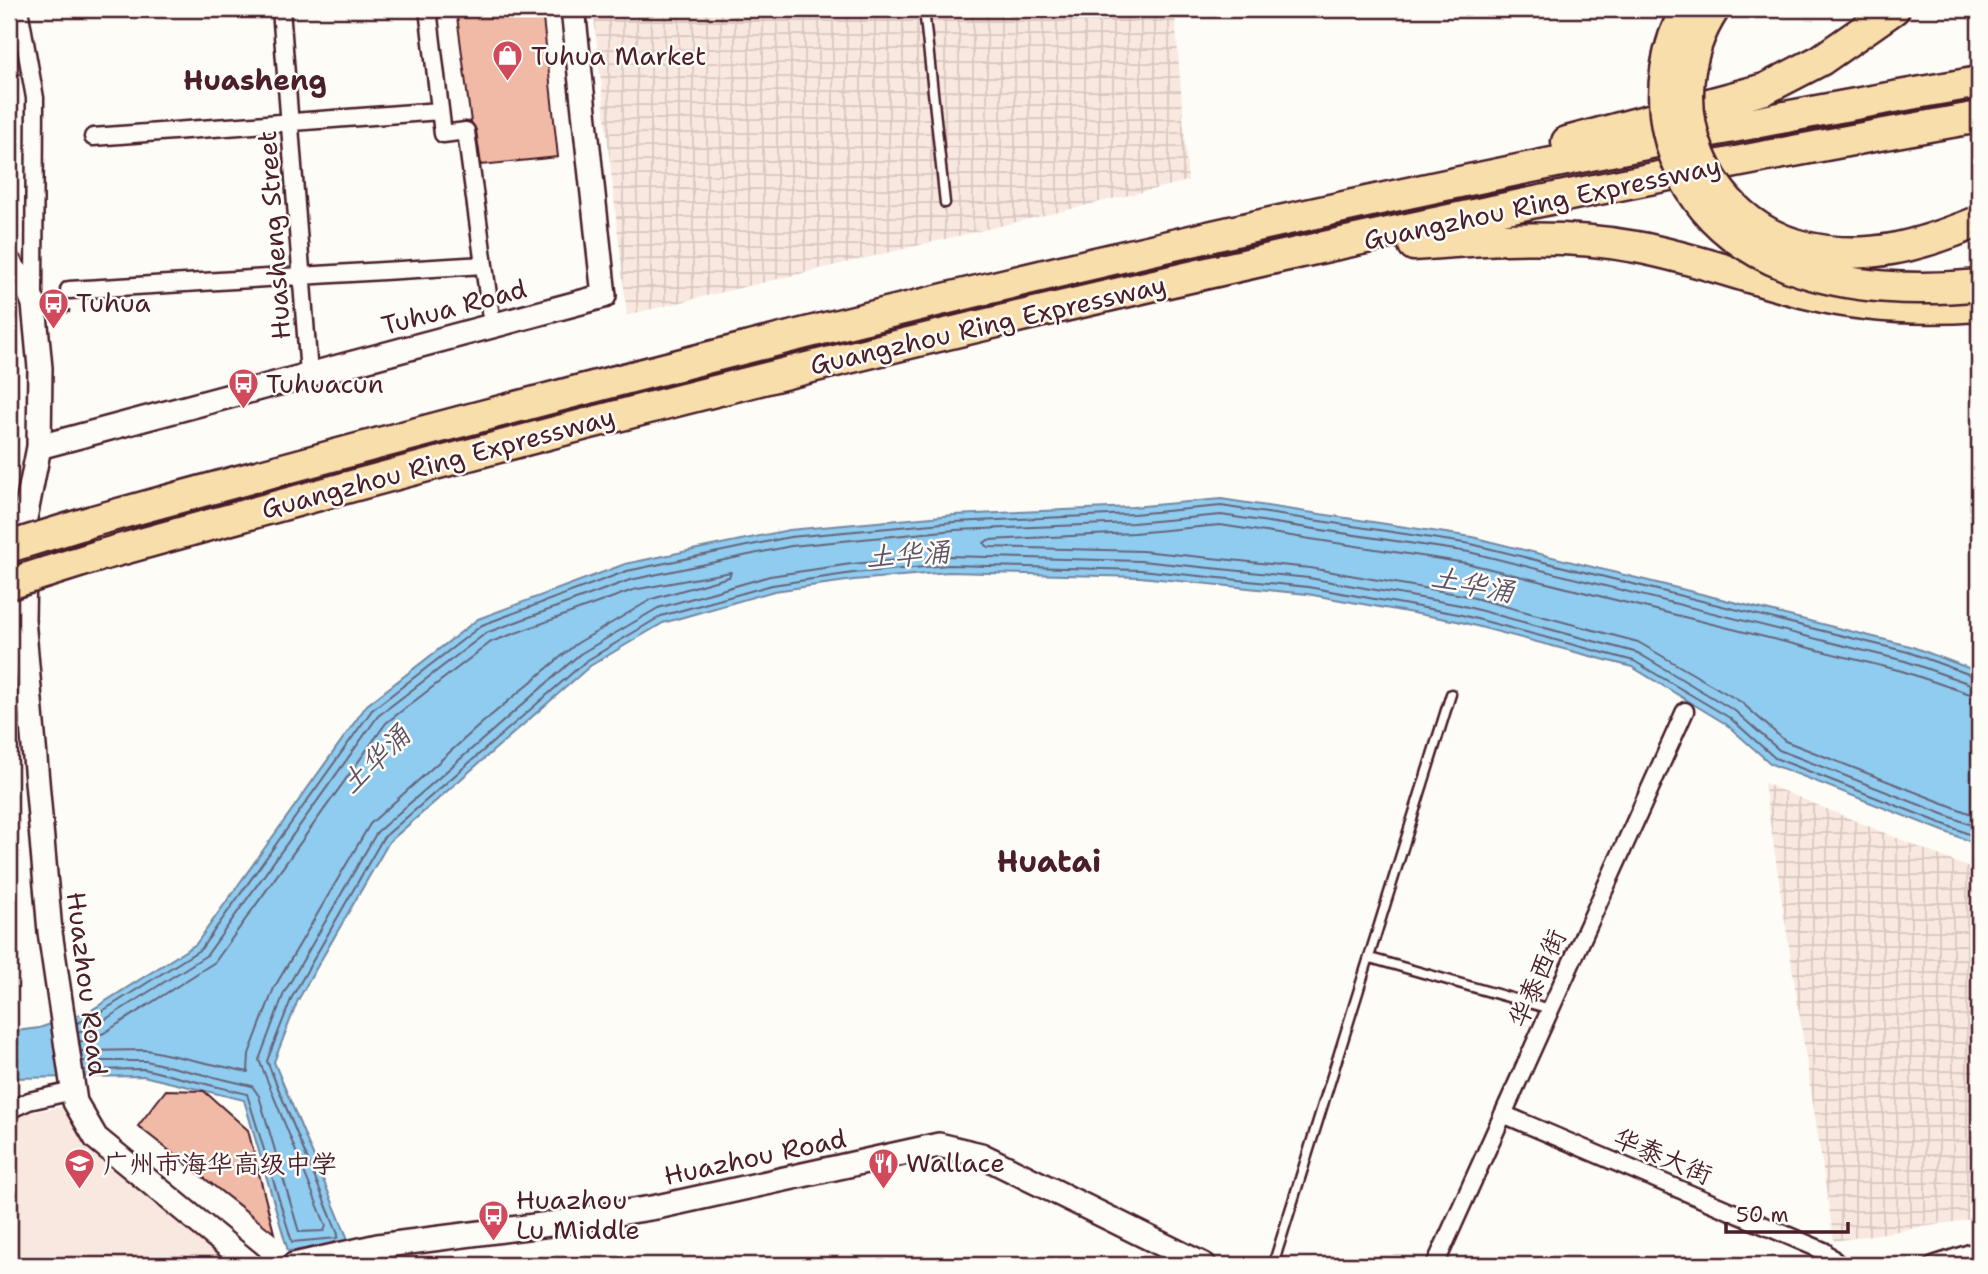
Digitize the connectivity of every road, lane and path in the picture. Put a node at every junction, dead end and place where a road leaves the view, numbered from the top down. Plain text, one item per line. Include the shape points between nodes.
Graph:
1 (281, 9) edge
2 (428, 9) edge
3 (573, 9) edge
4 (924, 9) edge
5 (1688, 9) edge
6 (1714, 9) edge
7 (1894, 9) edge
8 (16, 15) edge
9 (1979, 82) edge
10 (440, 111) junction
11 (1979, 117) edge
12 (290, 124) junction
13 (93, 137) dead end
14 (945, 203) dead end
15 (1977, 222) edge
16 (1113, 259) junction
17 (9, 263) edge
18 (484, 265) junction
19 (302, 276) junction
20 (1979, 285) edge
21 (69, 290) joint
22 (1134, 290) junction
23 (1979, 306) edge
24 (35, 308) junction
25 (492, 326) junction
26 (309, 374) junction
27 (39, 447) junction
28 (17, 520) edge
29 (9, 547) edge
30 (9, 584) edge
31 (1451, 694) dead end
32 (1685, 711) dead end
33 (1370, 958) junction
34 (1550, 1009) junction
35 (71, 1086) junction
36 (9, 1110) edge
37 (1503, 1114) junction
38 (1979, 1250) edge
39 (251, 1265) edge
40 (294, 1265) edge
41 (1204, 1265) edge
42 (1273, 1265) edge
43 (1435, 1265) edge
44 (1839, 1265) edge
45 (1933, 1265) edge

1 - 12 street, Huasheng Street
2 - 10 street
3 - 25 main road, Tuhua Road via 604,296
4 - 14 lane
5 - 20 highway, bridge via 1668,59 1667,127 1689,188 1721,227 1762,257 1812,275 1899,287
6 - 15 highway, bridge via 1701,34 1689,79 1690,130 1715,185 1749,222 1800,246 1865,254 1921,244
7 - 16 highway via 1790,78 1738,98
8 - 24 street via 35,98
9 - 16 highway, Guangzhou Ring Expressway via 1532,168
10 - 12 street
10 - 18 street via 443,134 466,131
11 - 22 highway, Guangzhou Ring Expressway via 1588,192
12 - 13 street
12 - 19 street, Huasheng Street
16 - 29 highway, Guangzhou Ring Expressway, bridge via 393,438
17 - 24 main road, Huazhou Road via 26,284
18 - 19 street
18 - 25 street
19 - 21 street
19 - 26 street, Huasheng Street
21 - 24 path via 69,312
22 - 23 highway via 1378,248 1564,236 1672,254 1811,295 1910,308
22 - 30 highway, Guangzhou Ring Expressway, bridge via 550,432
24 - 27 main road, Huazhou Road via 42,414
25 - 26 main road, Tuhua Road
26 - 27 main road, Tuhua Road
27 - 28 main road, Huazhou Road
28 - 35 main road, Huazhou Road via 58,1004
31 - 33 lane
32 - 34 street, 华泰西街
33 - 34 lane
33 - 42 lane
34 - 37 street, 华泰西街
35 - 36 street
35 - 39 main road, Huazhou Road via 96,1138
37 - 43 street, 华泰西街
37 - 44 street, 华泰大街 via 1824,1251
38 - 45 street
40 - 41 main road, Huazhou Road via 378,1246 657,1207 939,1145 981,1155

